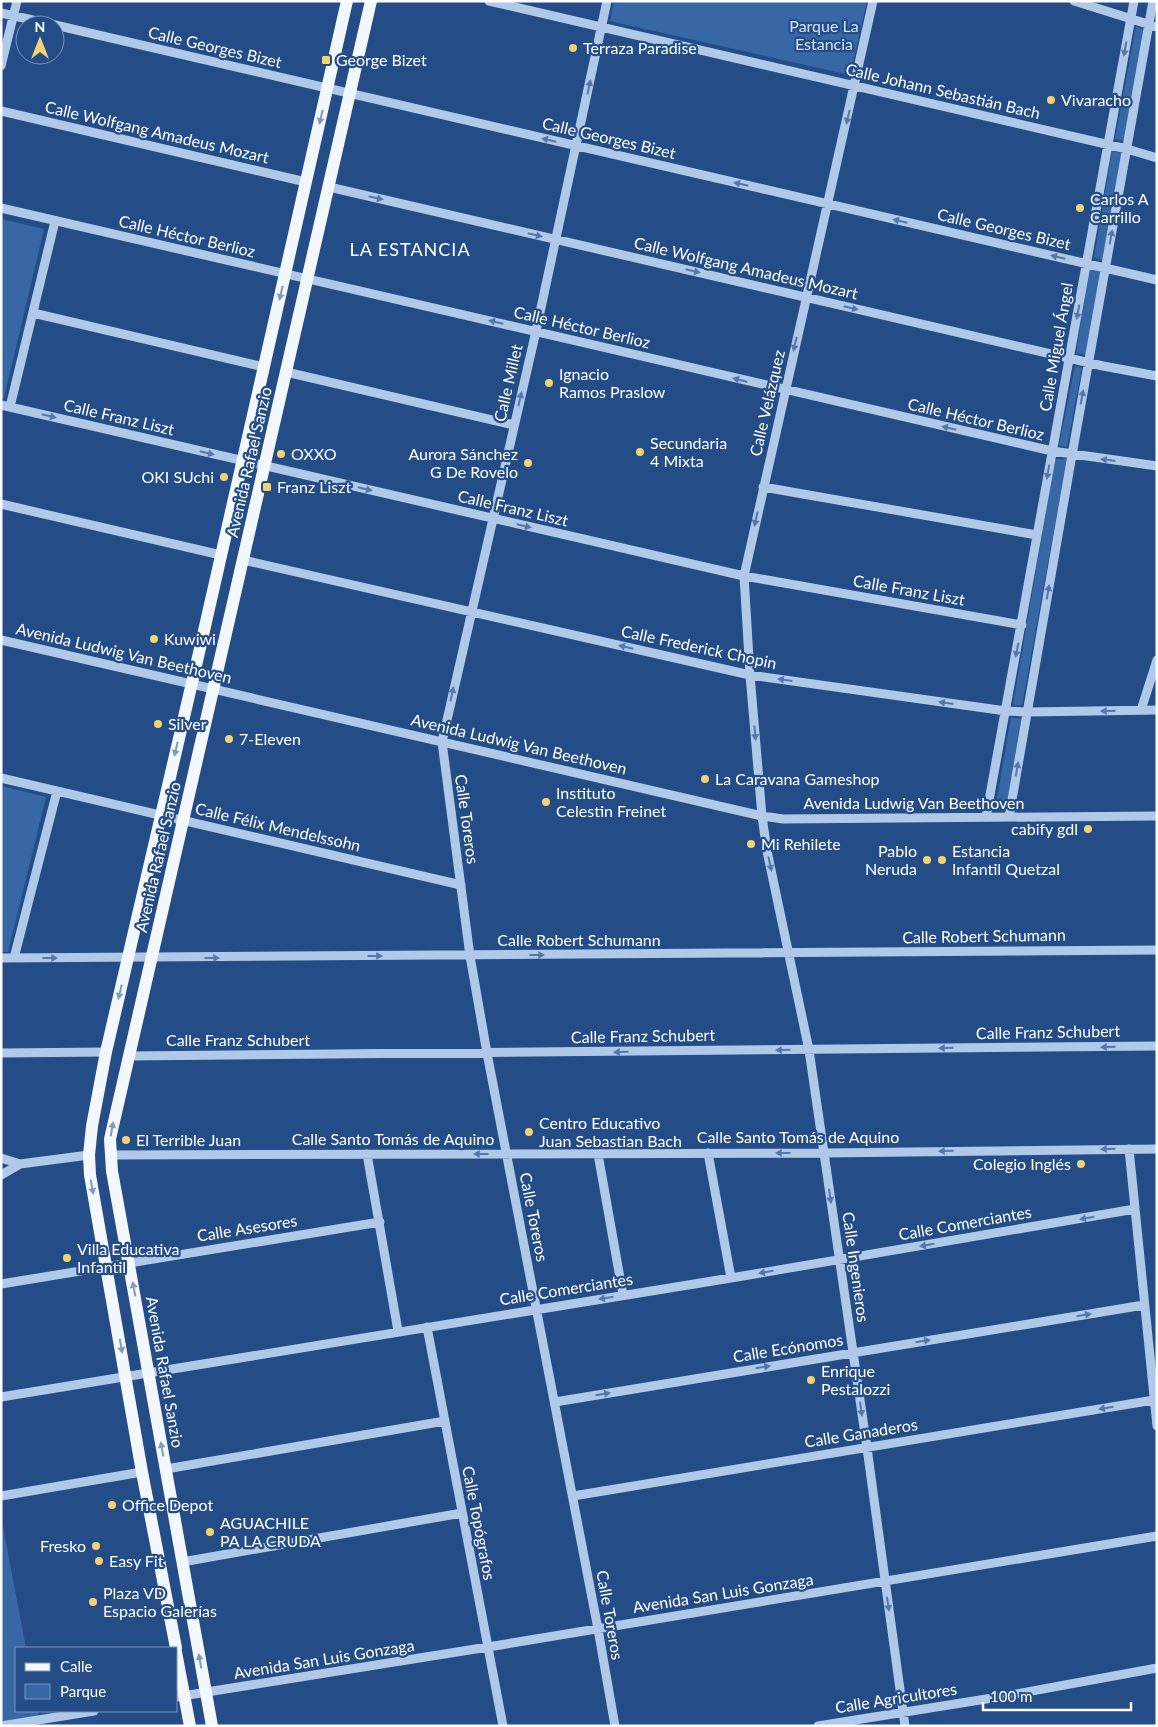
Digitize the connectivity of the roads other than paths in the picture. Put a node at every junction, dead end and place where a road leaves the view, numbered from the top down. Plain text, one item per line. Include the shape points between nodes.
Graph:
1 (17, 1) edge
2 (347, 1) edge
3 (371, 1) edge
4 (607, 1) edge
5 (873, 1) edge
6 (1074, 1) edge
7 (1134, 1) edge
8 (1153, 1) edge
9 (494, 2) edge
10 (1, 13) edge
11 (14, 16) junction
12 (1131, 19) junction
13 (1153, 26) edge
14 (65, 27) edge
15 (601, 27) junction
16 (1, 66) edge
17 (854, 86) junction
18 (327, 88) junction
19 (350, 94) junction
20 (1, 111) edge
21 (1108, 145) junction
22 (576, 146) junction
23 (1127, 149) junction
24 (1157, 158) edge
25 (306, 182) junction
26 (329, 187) junction
27 (828, 204) junction
28 (1, 208) edge
29 (55, 221) junction
30 (556, 240) junction
31 (1086, 264) junction
32 (1106, 268) junction
33 (285, 274) junction
34 (308, 279) junction
35 (1157, 280) edge
36 (806, 298) junction
37 (33, 313) junction
38 (536, 331) junction
39 (1069, 358) junction
40 (1088, 363) junction
41 (264, 367) junction
42 (286, 372) junction
43 (1157, 376) edge
44 (784, 390) junction
45 (5, 406) edge
46 (514, 425) junction
47 (1052, 451) junction
48 (1072, 455) junction
49 (242, 461) junction
50 (264, 466) junction
51 (1157, 466) edge
52 (763, 487) junction
53 (1, 504) edge
54 (492, 518) junction
55 (1038, 535) junction
56 (221, 555) junction
57 (243, 560) junction
58 (744, 576) junction
59 (470, 611) junction
60 (1022, 625) junction
61 (1, 640) edge
62 (1157, 660) edge
63 (750, 676) junction
64 (191, 684) junction
65 (213, 689) junction
66 (1140, 710) junction
67 (1157, 710) edge
68 (1006, 711) junction
69 (1027, 712) junction
70 (442, 742) junction
71 (1, 778) edge
72 (56, 791) junction
73 (161, 815) junction
74 (762, 816) junction
75 (1157, 816) edge
76 (986, 817) junction
77 (1009, 817) junction
78 (183, 820) junction
79 (460, 885) junction
80 (1157, 950) edge
81 (788, 953) junction
82 (470, 956) junction
83 (1, 958) edge
84 (14, 958) junction
85 (128, 958) junction
86 (151, 958) junction
87 (1157, 1046) edge
88 (808, 1050) junction
89 (106, 1052) junction
90 (1, 1053) edge
91 (487, 1053) junction
92 (129, 1056) junction
93 (1129, 1149) junction
94 (1157, 1149) edge
95 (708, 1153) junction
96 (824, 1153) junction
97 (367, 1154) junction
98 (507, 1154) junction
99 (598, 1154) junction
100 (89, 1155) junction
101 (110, 1155) junction
102 (1, 1158) edge
103 (20, 1164) junction
104 (1, 1175) edge
105 (1135, 1209) junction
106 (380, 1222) junction
107 (840, 1260) junction
108 (129, 1263) junction
109 (107, 1267) junction
110 (731, 1278) junction
111 (1, 1284) edge
112 (623, 1295) junction
113 (1144, 1304) junction
114 (536, 1308) junction
115 (427, 1326) junction
116 (398, 1331) junction
117 (852, 1352) junction
118 (148, 1373) junction
119 (126, 1376) junction
120 (1, 1396) edge
121 (1154, 1400) junction
122 (555, 1402) junction
123 (445, 1421) junction
124 (1157, 1426) edge
125 (867, 1448) junction
126 (166, 1469) junction
127 (142, 1472) junction
128 (1, 1496) edge
129 (573, 1496) junction
130 (462, 1513) junction
131 (1157, 1536) edge
132 (182, 1562) junction
133 (885, 1581) junction
134 (598, 1629) junction
135 (175, 1647) edge
136 (488, 1647) junction
137 (1157, 1668) edge
138 (178, 1673) edge
139 (206, 1693) junction
140 (180, 1696) edge
141 (88, 1712) edge
142 (903, 1713) junction
143 (1, 1726) edge
144 (190, 1726) edge
145 (212, 1726) edge
146 (503, 1726) edge
147 (615, 1726) edge
148 (818, 1726) edge
149 (905, 1726) edge

1 - 11 street
2 - 18 main road, Avenida Rafael Sanzio
3 - 19 main road, Avenida Rafael Sanzio
4 - 15 street, Calle Millet
5 - 17 street, Calle Velázquez
6 - 12 street
7 - 12 street, Calle Miguel Ángel
8 - 13 street
9 - 15 street, Calle Johann Sebastián Bach
10 - 11 street, Calle Georges Bizet
11 - 16 street
12 - 13 street
12 -> 21 street, Calle Miguel Ángel
13 - 23 street
14 - 18 street, Calle Georges Bizet
15 - 17 street, Calle Johann Sebastián Bach
22 -> 15 street, Calle Millet
17 - 21 street, Calle Johann Sebastián Bach
17 -> 27 street, Calle Velázquez
18 - 19 street, Calle Georges Bizet
18 -> 25 main road, Avenida Rafael Sanzio
22 -> 19 street, Calle Georges Bizet
19 - 26 main road, Avenida Rafael Sanzio
20 - 25 street, Calle Wolfgang Amadeus Mozart
21 - 23 street, Calle Johann Sebastián Bach
21 - 31 street, Calle Miguel Ángel
27 -> 22 street, Calle Georges Bizet
22 - 30 street, Calle Millet
23 - 24 street, Calle Johann Sebastián Bach
32 -> 23 street
25 - 33 main road, Avenida Rafael Sanzio
26 -> 30 street, Calle Wolfgang Amadeus Mozart
26 - 34 main road, Avenida Rafael Sanzio
31 -> 27 street, Calle Georges Bizet
27 - 36 street, Calle Velázquez
28 - 29 street, Calle Héctor Berlioz
29 - 33 street, Calle Héctor Berlioz
29 - 37 street
30 -> 36 street, Calle Wolfgang Amadeus Mozart
30 - 38 street, Calle Millet
31 - 32 street, Calle Georges Bizet
31 -> 39 street, Calle Miguel Ángel
32 - 35 street, Calle Georges Bizet
32 - 40 street
33 - 34 street, Calle Héctor Berlioz
33 -> 41 main road, Avenida Rafael Sanzio
38 -> 34 street, Calle Héctor Berlioz
34 - 42 main road, Avenida Rafael Sanzio
36 -> 39 street, Calle Wolfgang Amadeus Mozart
36 -> 44 street, Calle Velázquez
37 - 41 street
37 - 45 street
44 -> 38 street, Calle Héctor Berlioz
46 -> 38 street, Calle Millet
39 - 40 street, Calle Wolfgang Amadeus Mozart
39 - 47 street, Calle Miguel Ángel
40 - 43 street, Calle Wolfgang Amadeus Mozart
48 -> 40 street
41 - 49 main road, Avenida Rafael Sanzio
42 - 46 street
42 - 50 main road, Avenida Rafael Sanzio
47 -> 44 street, Calle Héctor Berlioz
44 - 52 street, Calle Velázquez
45 -> 49 street, Calle Franz Liszt
46 - 54 street, Calle Millet
47 - 48 street, Calle Héctor Berlioz
47 -> 55 street, Calle Miguel Ángel
51 -> 48 street, Calle Héctor Berlioz
69 -> 48 street
49 - 50 street, Calle Franz Liszt
49 - 56 main road, Avenida Rafael Sanzio
50 -> 54 street, Calle Franz Liszt
50 - 57 main road, Avenida Rafael Sanzio
52 - 55 street
52 -> 58 street, Calle Velázquez
53 - 56 street
54 -> 58 street, Calle Franz Liszt
54 - 59 street, Calle Millet
55 - 60 street, Calle Miguel Ángel
56 - 64 main road, Avenida Rafael Sanzio
57 - 59 street, Calle Frederick Chopin
57 - 65 main road, Avenida Rafael Sanzio
58 - 60 street, Calle Franz Liszt
58 - 63 street, Calle Velázquez
63 -> 59 street, Calle Frederick Chopin
70 -> 59 street, Calle Millet
60 -> 68 street, Calle Miguel Ángel
61 - 64 street, Avenida Ludwig Van Beethoven
62 - 66 street
68 -> 63 street, Calle Frederick Chopin
63 -> 74 street, Calle Velázquez
64 - 65 street, Avenida Ludwig Van Beethoven
64 -> 73 main road, Avenida Rafael Sanzio
65 - 70 street, Avenida Ludwig Van Beethoven
65 - 78 main road, Avenida Rafael Sanzio
66 - 67 street, Calle Frederick Chopin
66 -> 69 street, Calle Frederick Chopin
68 - 69 street, Calle Frederick Chopin
68 - 76 street, Calle Miguel Ángel
77 -> 69 street
70 - 74 street, Avenida Ludwig Van Beethoven
70 - 79 street, Calle Toreros
71 - 72 street, Calle Félix Mendelssohn
72 - 73 street, Calle Félix Mendelssohn
72 - 84 street
73 - 78 street, Calle Félix Mendelssohn
73 - 85 main road, Avenida Rafael Sanzio
74 - 76 street, Avenida Ludwig Van Beethoven via 783,819
74 -> 81 street, Calle Ingenieros
75 - 77 street, Avenida Ludwig Van Beethoven
76 - 77 street, Avenida Ludwig Van Beethoven
78 - 79 street, Calle Félix Mendelssohn
78 - 86 main road, Avenida Rafael Sanzio
79 - 82 street, Calle Toreros
80 - 81 street, Calle Robert Schumann
82 -> 81 street, Calle Robert Schumann
81 - 88 street, Calle Ingenieros
86 -> 82 street, Calle Robert Schumann
82 - 91 street, Calle Toreros
83 - 84 street, Calle Robert Schumann
84 -> 85 street, Calle Robert Schumann
85 - 86 street, Calle Robert Schumann
85 -> 89 main road, Avenida Rafael Sanzio
86 - 92 main road, Avenida Rafael Sanzio
87 -> 88 street, Calle Franz Schubert
88 -> 91 street, Calle Franz Schubert
88 - 96 street, Calle Ingenieros
89 - 90 street
89 - 100 main road, Avenida Rafael Sanzio
91 - 92 street, Calle Franz Schubert
91 - 98 street, Calle Toreros
101 -> 92 main road, Avenida Rafael Sanzio via 113,1122
93 - 94 street, Calle Santo Tomás de Aquino
93 -> 96 street, Calle Santo Tomás de Aquino
93 - 105 street
96 -> 95 street, Calle Santo Tomás de Aquino
95 - 99 street, Calle Santo Tomás de Aquino
95 - 110 street
96 -> 107 street, Calle Ingenieros
98 -> 97 street, Calle Santo Tomás de Aquino
97 - 101 street, Calle Santo Tomás de Aquino
97 - 106 street
98 - 99 street, Calle Santo Tomás de Aquino
98 - 114 street, Calle Toreros
99 - 112 street
100 - 103 street
100 -> 109 main road, Avenida Rafael Sanzio
101 - 108 main road, Avenida Rafael Sanzio
102 - 103 street
103 - 104 street
105 -> 107 street, Calle Comerciantes
105 - 113 street
106 - 108 street, Calle Asesores
106 - 116 street
107 -> 110 street, Calle Comerciantes
107 - 117 street, Calle Ingenieros
108 - 109 street, Calle Asesores
118 -> 108 main road, Avenida Rafael Sanzio
109 - 111 street, Calle Asesores
109 -> 119 main road, Avenida Rafael Sanzio
110 - 112 street, Calle Comerciantes
112 -> 114 street, Calle Comerciantes
117 -> 113 street, Calle Ecónomos
113 - 121 street
114 - 115 street, Calle Comerciantes
114 - 122 street, Calle Toreros
115 - 116 street, Calle Comerciantes
115 - 123 street, Calle Topógrafos
116 - 118 street, Calle Comerciantes
122 -> 117 street, Calle Ecónomos
117 -> 125 street, Calle Ingenieros
118 - 119 street, Calle Comerciantes
126 -> 118 main road, Avenida Rafael Sanzio
119 - 120 street, Calle Comerciantes
119 - 127 main road, Avenida Rafael Sanzio
121 - 124 street
121 -> 125 street, Calle Ganaderos
122 - 129 street, Calle Toreros
123 - 126 street
123 - 130 street, Calle Topógrafos
125 - 129 street, Calle Ganaderos
125 - 133 street, Calle Ingenieros
126 - 132 main road, Avenida Rafael Sanzio
127 - 128 street
127 - 135 main road, Avenida Rafael Sanzio
129 - 134 street, Calle Toreros
130 - 132 street
130 - 136 street, Calle Topógrafos
131 - 133 street, Avenida San Luis Gonzaga
139 -> 132 main road, Avenida Rafael Sanzio
133 - 134 street, Avenida San Luis Gonzaga
133 -> 142 street, Calle Ingenieros
134 - 136 street, Avenida San Luis Gonzaga
134 - 147 street, Calle Toreros
136 - 139 street, Avenida San Luis Gonzaga
136 - 146 street, Calle Topógrafos
137 - 142 street, Calle Agricultores
138 - 140 main road, Avenida Rafael Sanzio
139 - 140 street, Avenida San Luis Gonzaga
139 - 145 main road, Avenida Rafael Sanzio
140 - 144 main road, Avenida Rafael Sanzio
141 - 143 street
142 - 148 street, Calle Agricultores
142 - 149 street, Calle Ingenieros

